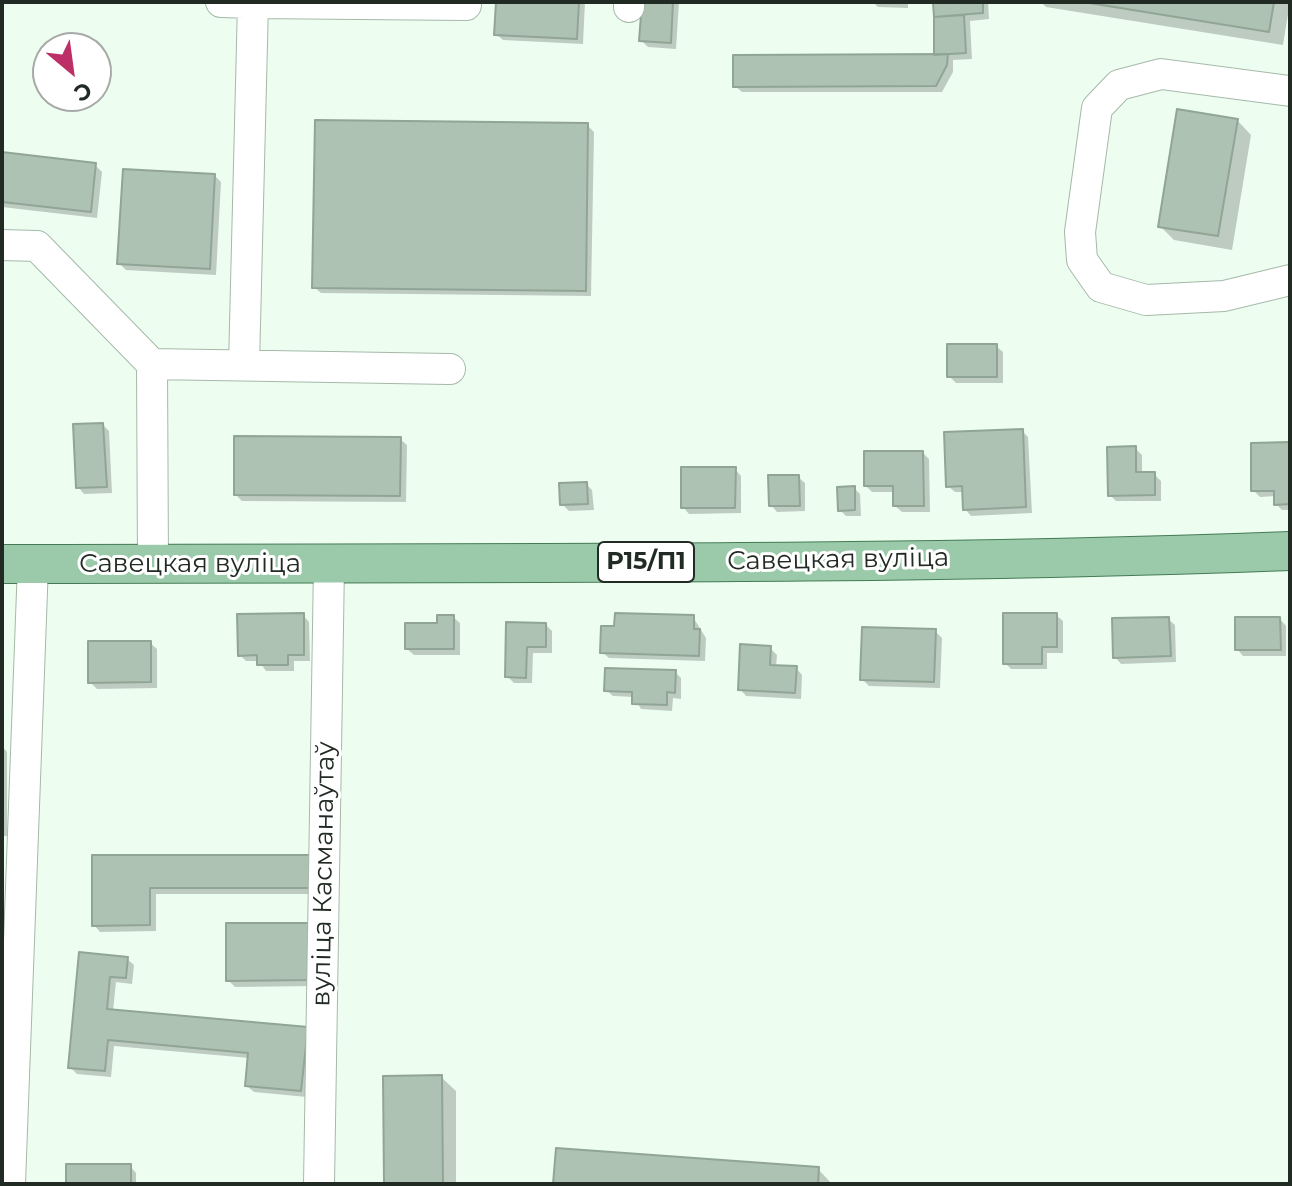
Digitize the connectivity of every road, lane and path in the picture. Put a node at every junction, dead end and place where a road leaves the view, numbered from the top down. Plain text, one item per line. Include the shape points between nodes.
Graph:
1 (221, 2) edge
2 (466, 2) edge
3 (253, 3) edge
4 (1290, 91) edge
5 (2, 245) edge
6 (1290, 280) edge
7 (152, 364) junction
8 (244, 365) junction
9 (450, 369) dead end
10 (1290, 551) edge
11 (17, 564) edge
12 (153, 565) junction
13 (329, 565) junction
14 (10, 1184) edge
15 (319, 1184) edge

1 - 3 street
2 - 3 street
3 - 8 street
4 - 6 street via 1161,74 1119,85 1097,108 1080,232 1082,260 1101,287 1146,300 1224,296
5 - 7 street via 37,246
7 - 8 street
7 - 12 street
8 - 9 street
10 - 13 main road, Савецкая вуліца / Р15/П1
11 - 12 main road, Савецкая вуліца / Р15/П1
11 - 14 street
12 - 13 main road, Савецкая вуліца / Р15/П1
13 - 15 street, вуліца Касманаўтаў

